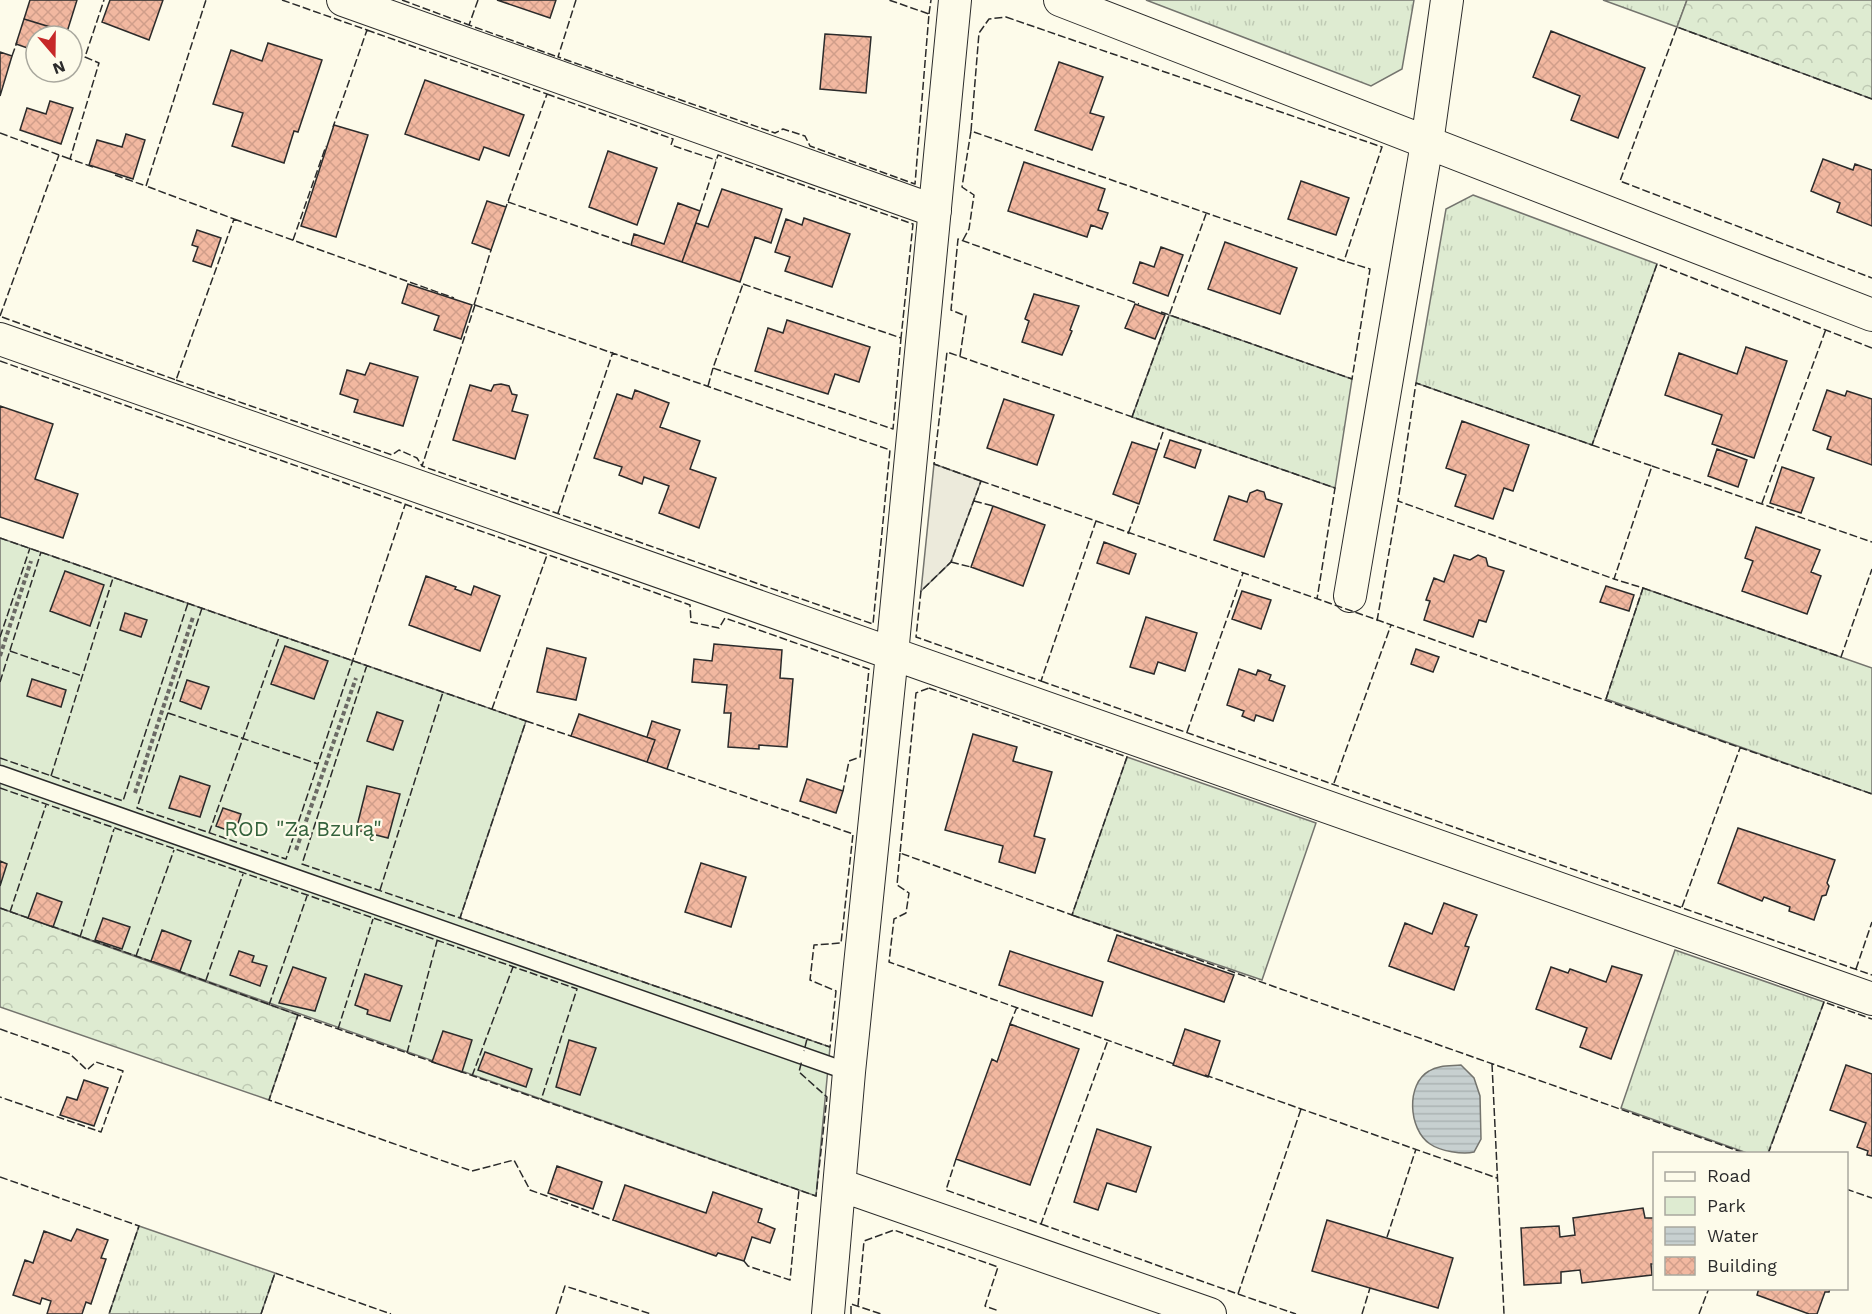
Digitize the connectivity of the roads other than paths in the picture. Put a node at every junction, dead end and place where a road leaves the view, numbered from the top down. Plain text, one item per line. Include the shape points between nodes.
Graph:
1 (343, 0) edge
2 (955, 0) edge
3 (1060, 0) edge
4 (1447, 0) edge
5 (1427, 143) junction
6 (935, 211) junction
7 (1872, 315) edge
8 (0, 339) edge
9 (1350, 596) dead end
10 (892, 654) junction
11 (0, 774) edge
12 (1872, 999) edge
13 (849, 1072) junction
14 (840, 1185) junction
15 (828, 1314) edge
16 (1210, 1314) edge

1 - 6 street
2 - 6 street
3 - 5 street
4 - 5 street
5 - 7 street
5 - 9 street
6 - 10 street
8 - 10 street
10 - 12 street
10 - 13 street
11 - 13 lane
13 - 14 street
14 - 15 street
14 - 16 street

